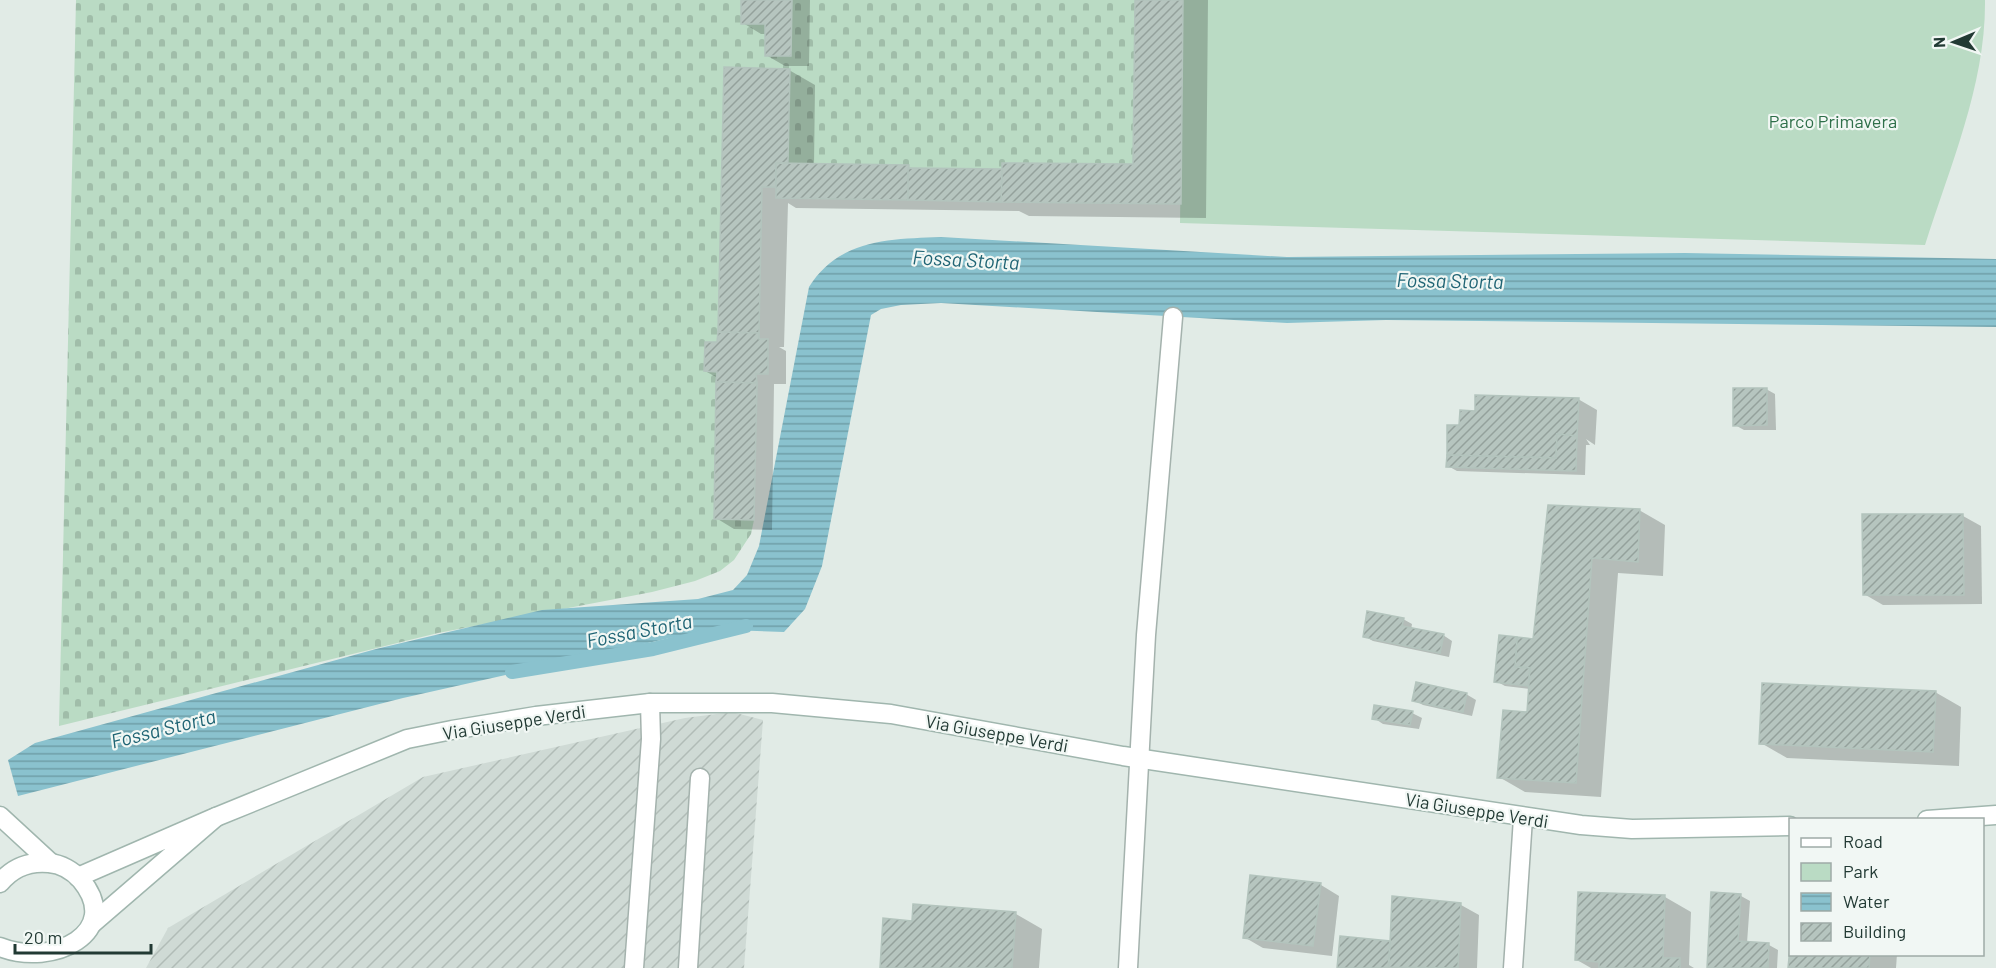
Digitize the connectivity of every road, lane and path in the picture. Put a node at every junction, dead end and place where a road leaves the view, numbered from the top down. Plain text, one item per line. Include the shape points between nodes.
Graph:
1 (1173, 317) dead end
2 (650, 703) junction
3 (1139, 758) junction
4 (700, 778) dead end
5 (1996, 815) edge
6 (0, 816) edge
7 (216, 817) junction
8 (1523, 818) junction
9 (1944, 818) edge
10 (1789, 826) edge
11 (51, 863) junction
12 (2, 872) edge
13 (78, 877) junction
14 (93, 923) junction
15 (0, 947) edge
16 (25, 966) edge
17 (634, 968) edge
18 (688, 968) edge
19 (1128, 968) edge
20 (1513, 968) edge

1 - 3 street
2 - 3 street, Via Giuseppe Verdi via 772,703 891,714
2 - 7 street, Via Giuseppe Verdi via 536,716 407,740
2 - 17 street via 651,739
3 - 8 street, Via Giuseppe Verdi
3 - 19 street
4 - 18 street
5 - 9 street
6 - 11 street
7 - 13 street, Via Giuseppe Verdi
7 - 14 street, Via Giuseppe Verdi
8 - 10 street, Via Giuseppe Verdi via 1632,829
8 - 20 street
11 - 12 street via 36,862
11 - 13 street
13 - 14 street via 91,898
14 - 16 street via 83,952 56,965
15 - 16 street

